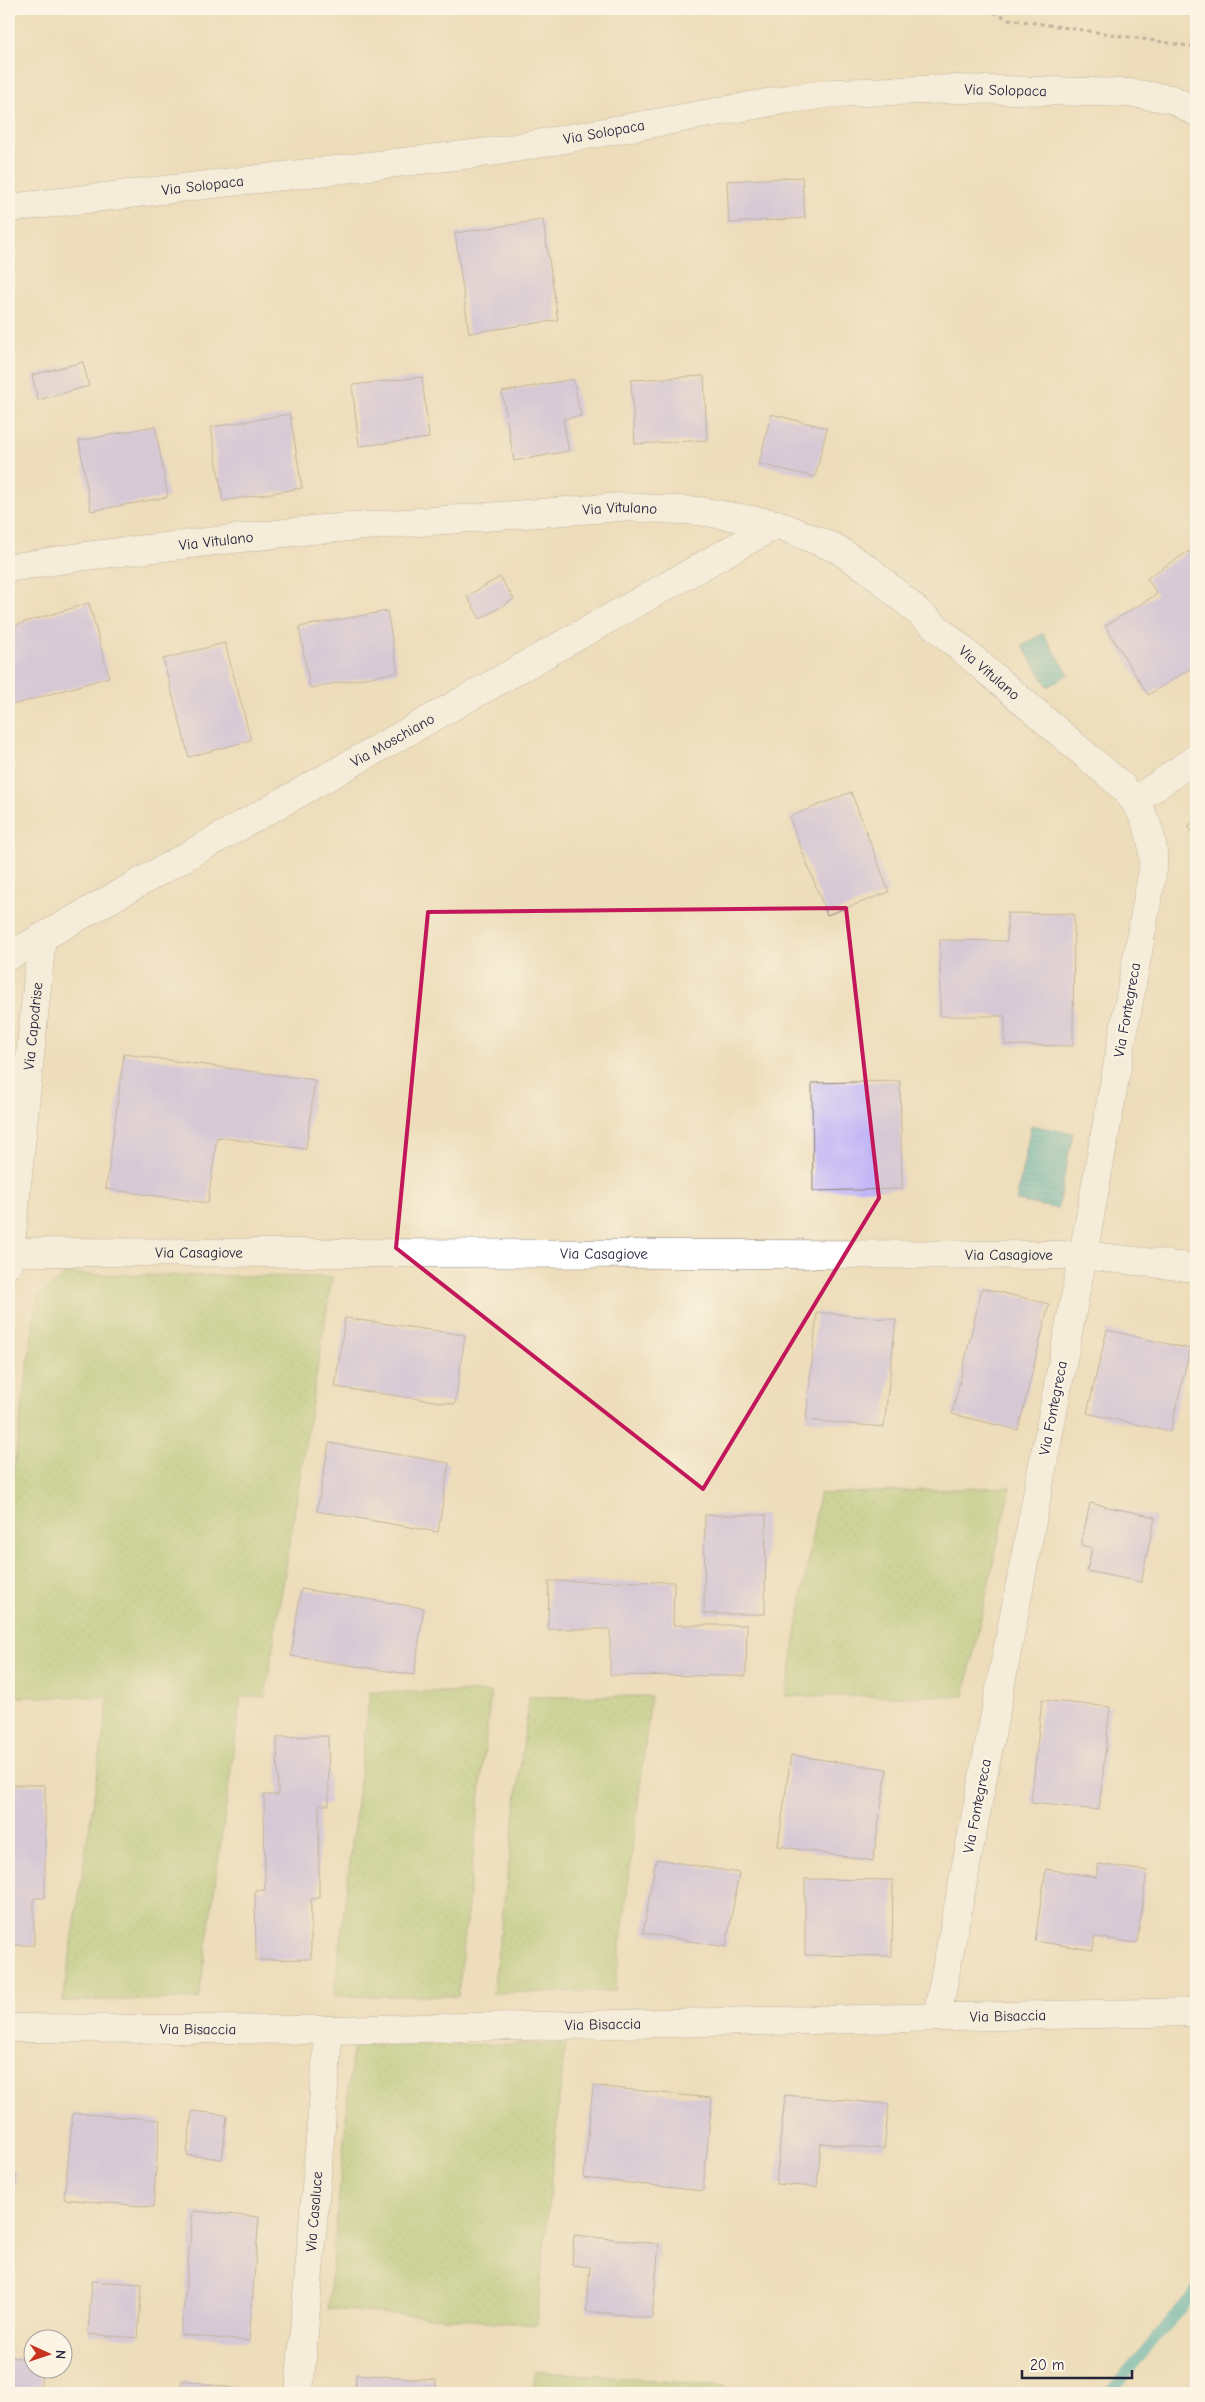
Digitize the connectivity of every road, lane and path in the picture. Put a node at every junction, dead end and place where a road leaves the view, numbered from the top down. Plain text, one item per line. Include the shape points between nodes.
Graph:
1 (986, 9) edge
2 (1196, 47) edge
3 (1196, 112) edge
4 (9, 208) edge
5 (777, 524) junction
6 (9, 568) edge
7 (1196, 758) edge
8 (1135, 801) junction
9 (42, 937) junction
10 (9, 956) edge
11 (1083, 1255) junction
12 (10, 1258) edge
13 (1196, 1268) edge
14 (1196, 2012) edge
15 (937, 2017) junction
16 (9, 2028) edge
17 (329, 2030) junction
18 (299, 2393) edge

1 - 2 path via 1009,19
3 - 4 street, Via Solopaca via 1172,99 1131,93 953,89 834,93 498,150
5 - 6 street, Via Vitulano via 700,511 621,508 310,530
5 - 8 street, Via Vitulano via 836,549 868,569 1116,780
5 - 9 street, Via Moschiano
7 - 8 street
8 - 11 street, Via Fontegreca via 1150,832 1153,869
9 - 10 street, Via Moschiano
9 - 12 street, Via Capodrise
11 - 12 street, Via Casagiove
11 - 13 street, Via Casagiove
11 - 15 street, Via Fontegreca
14 - 15 street, Via Bisaccia
15 - 17 street, Via Bisaccia
16 - 17 street, Via Bisaccia
17 - 18 street, Via Casaluce

